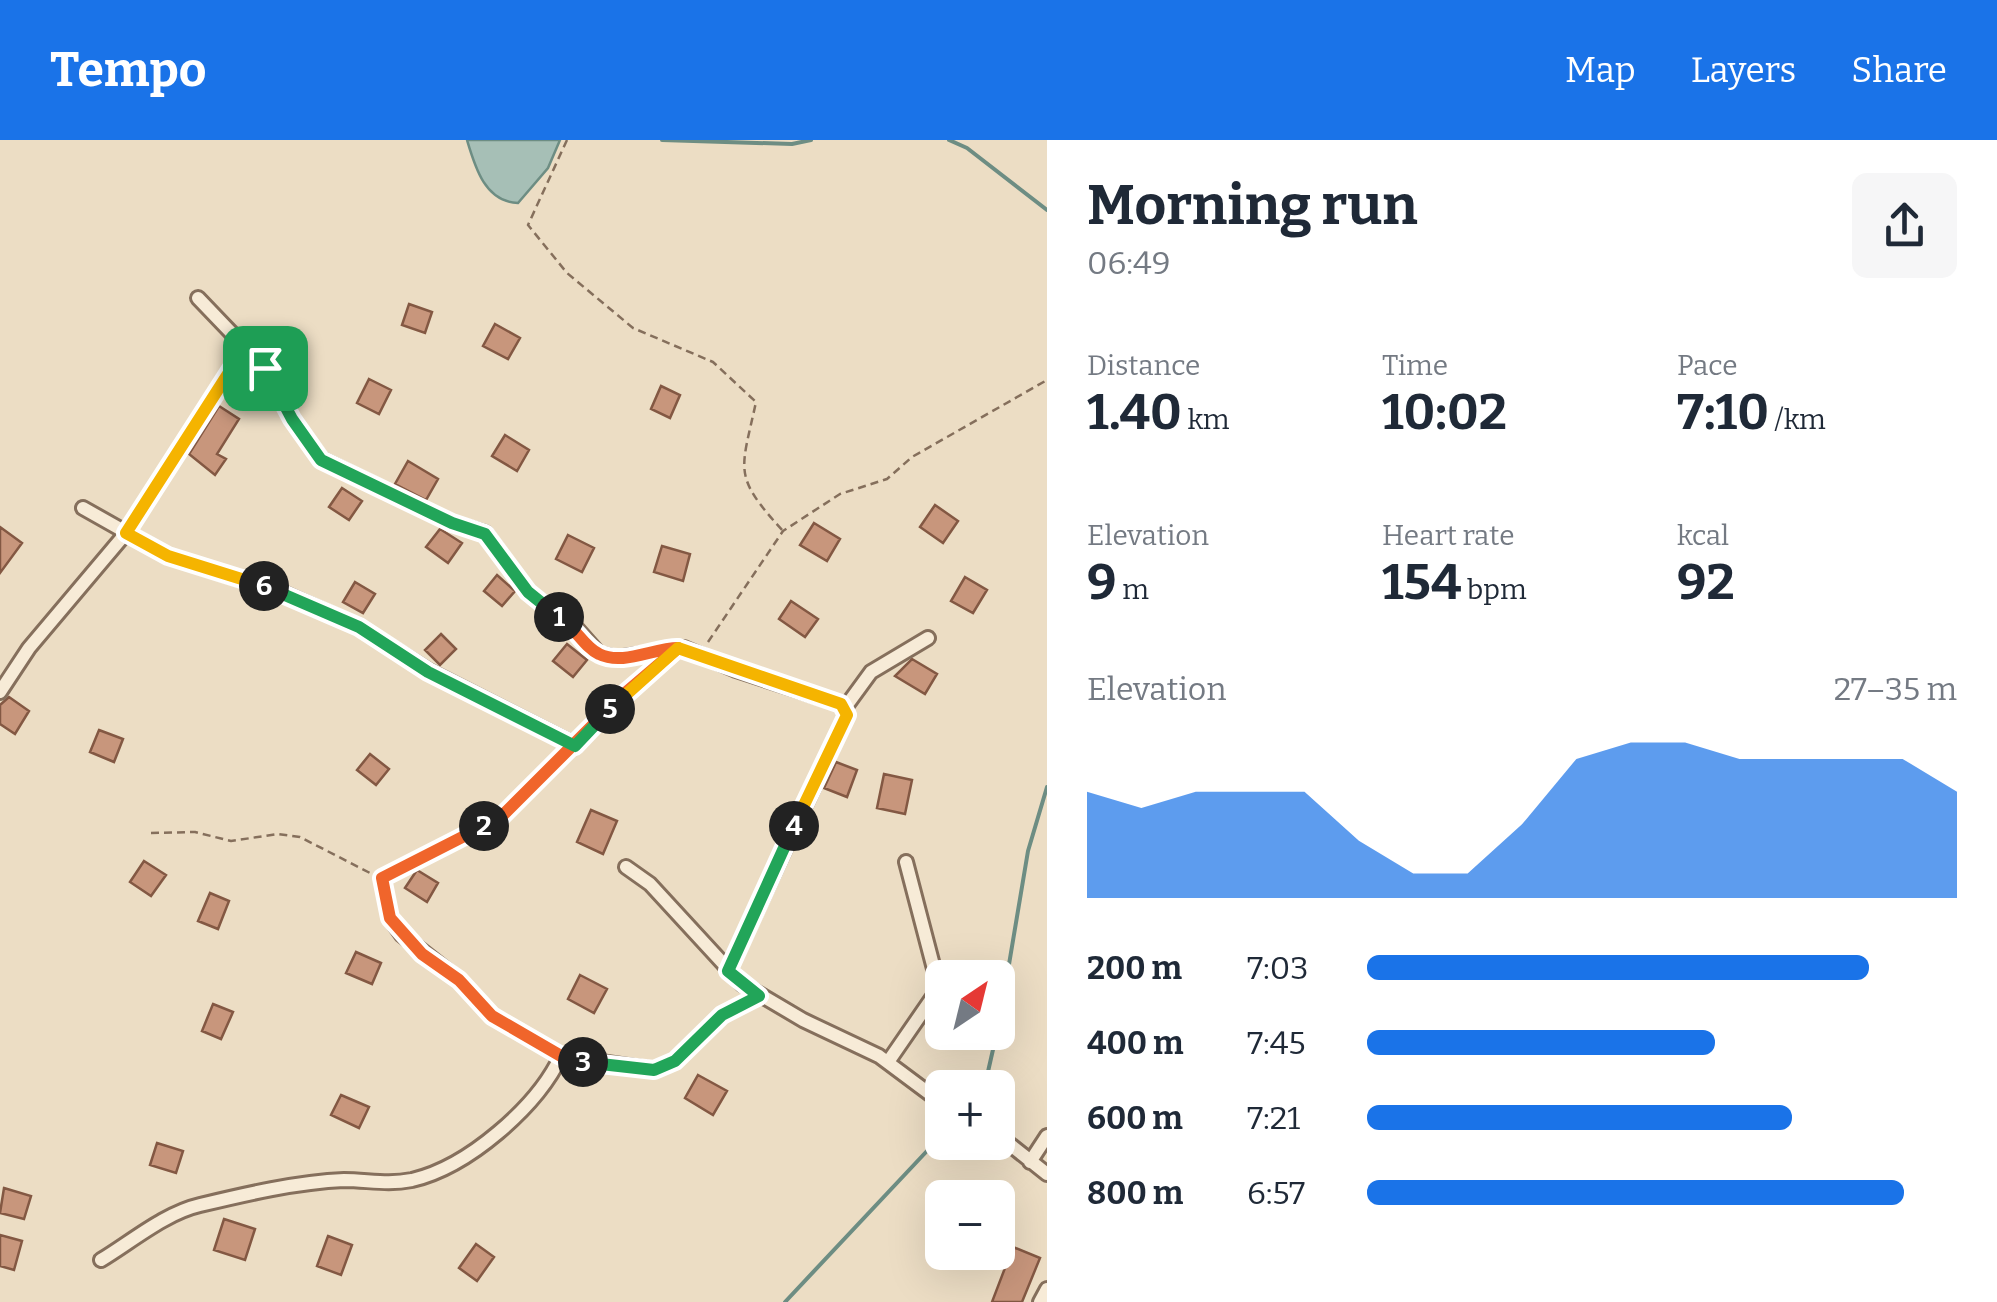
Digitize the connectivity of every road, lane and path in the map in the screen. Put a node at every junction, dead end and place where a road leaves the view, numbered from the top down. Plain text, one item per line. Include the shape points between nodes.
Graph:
1 (567, 140) edge
2 (198, 298) dead end
3 (244, 349) junction
4 (1047, 380) edge
5 (83, 508) dead end
6 (784, 531) junction
7 (126, 533) junction
8 (928, 638) dead end
9 (678, 648) junction
10 (700, 656) junction
11 (0, 692) edge
12 (844, 708) junction
13 (575, 746) junction
14 (151, 832) dead end
15 (906, 862) dead end
16 (626, 867) dead end
17 (382, 878) junction
18 (728, 971) junction
19 (759, 996) junction
20 (561, 1056) junction
21 (888, 1062) junction
22 (925, 1090) edge
23 (1047, 1136) edge
24 (1015, 1149) edge
25 (1030, 1162) junction
26 (1047, 1174) edge
27 (100, 1260) dead end
28 (1047, 1289) edge
29 (1040, 1302) edge

1 - 6 path via 528,224 567,273 633,328 712,362 756,402 741,472 752,497
2 - 3 street
3 - 7 street
3 - 9 street via 265,368 321,460 485,534 528,592 599,654 617,658
4 - 6 path via 912,457 888,479 840,494
5 - 7 street
6 - 10 path
7 - 11 street via 28,648
7 - 13 street via 168,556 281,592 359,627 428,672
8 - 12 street via 871,672
9 - 10 street
9 - 13 path
10 - 12 street
12 - 18 street via 847,715
13 - 17 path via 502,816
14 - 17 path via 231,841 300,838
15 - 21 street via 939,988
16 - 18 street via 650,884
17 - 20 street via 390,918 402,936 492,1016
18 - 19 street
19 - 20 street via 722,1015 675,1061 654,1070
19 - 21 street
20 - 27 street via 550,1080 504,1127 451,1163 383,1185 309,1184 196,1206
21 - 22 street
23 - 25 street
24 - 25 street
25 - 26 street
28 - 29 street

